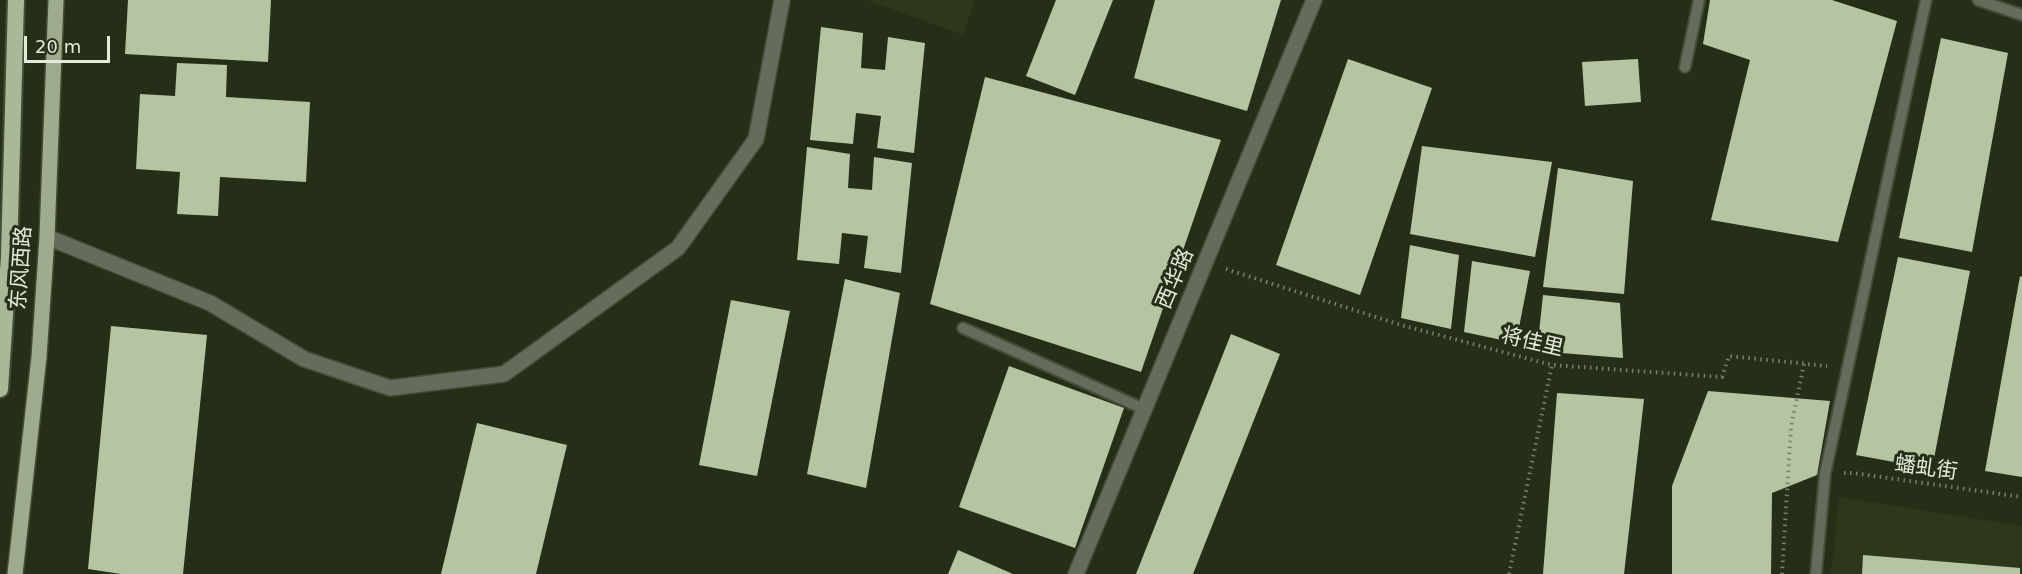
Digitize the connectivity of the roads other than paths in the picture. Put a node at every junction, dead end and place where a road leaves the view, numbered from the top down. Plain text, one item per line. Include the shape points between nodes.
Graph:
1 (16, 0) edge
2 (56, 0) edge
3 (782, 0) edge
4 (1314, 0) edge
5 (1699, 0) edge
6 (1926, 0) edge
7 (1978, 0) edge
8 (2022, 15) edge
9 (1685, 67) dead end
10 (47, 237) junction
11 (963, 328) dead end
12 (0, 389) edge
13 (1144, 409) junction
14 (15, 574) edge
15 (1076, 574) edge
16 (1816, 574) edge

1 - 12 highway
2 - 10 main road, 东风西路
3 - 10 street via 756,140 678,248 504,374 390,387 304,359 210,303
4 - 13 street, 西华路
5 - 9 lane
6 - 16 lane via 1825,474
7 - 8 lane
10 - 14 main road, 东风西路 via 39,357
11 - 13 lane
13 - 15 street, 西华路

